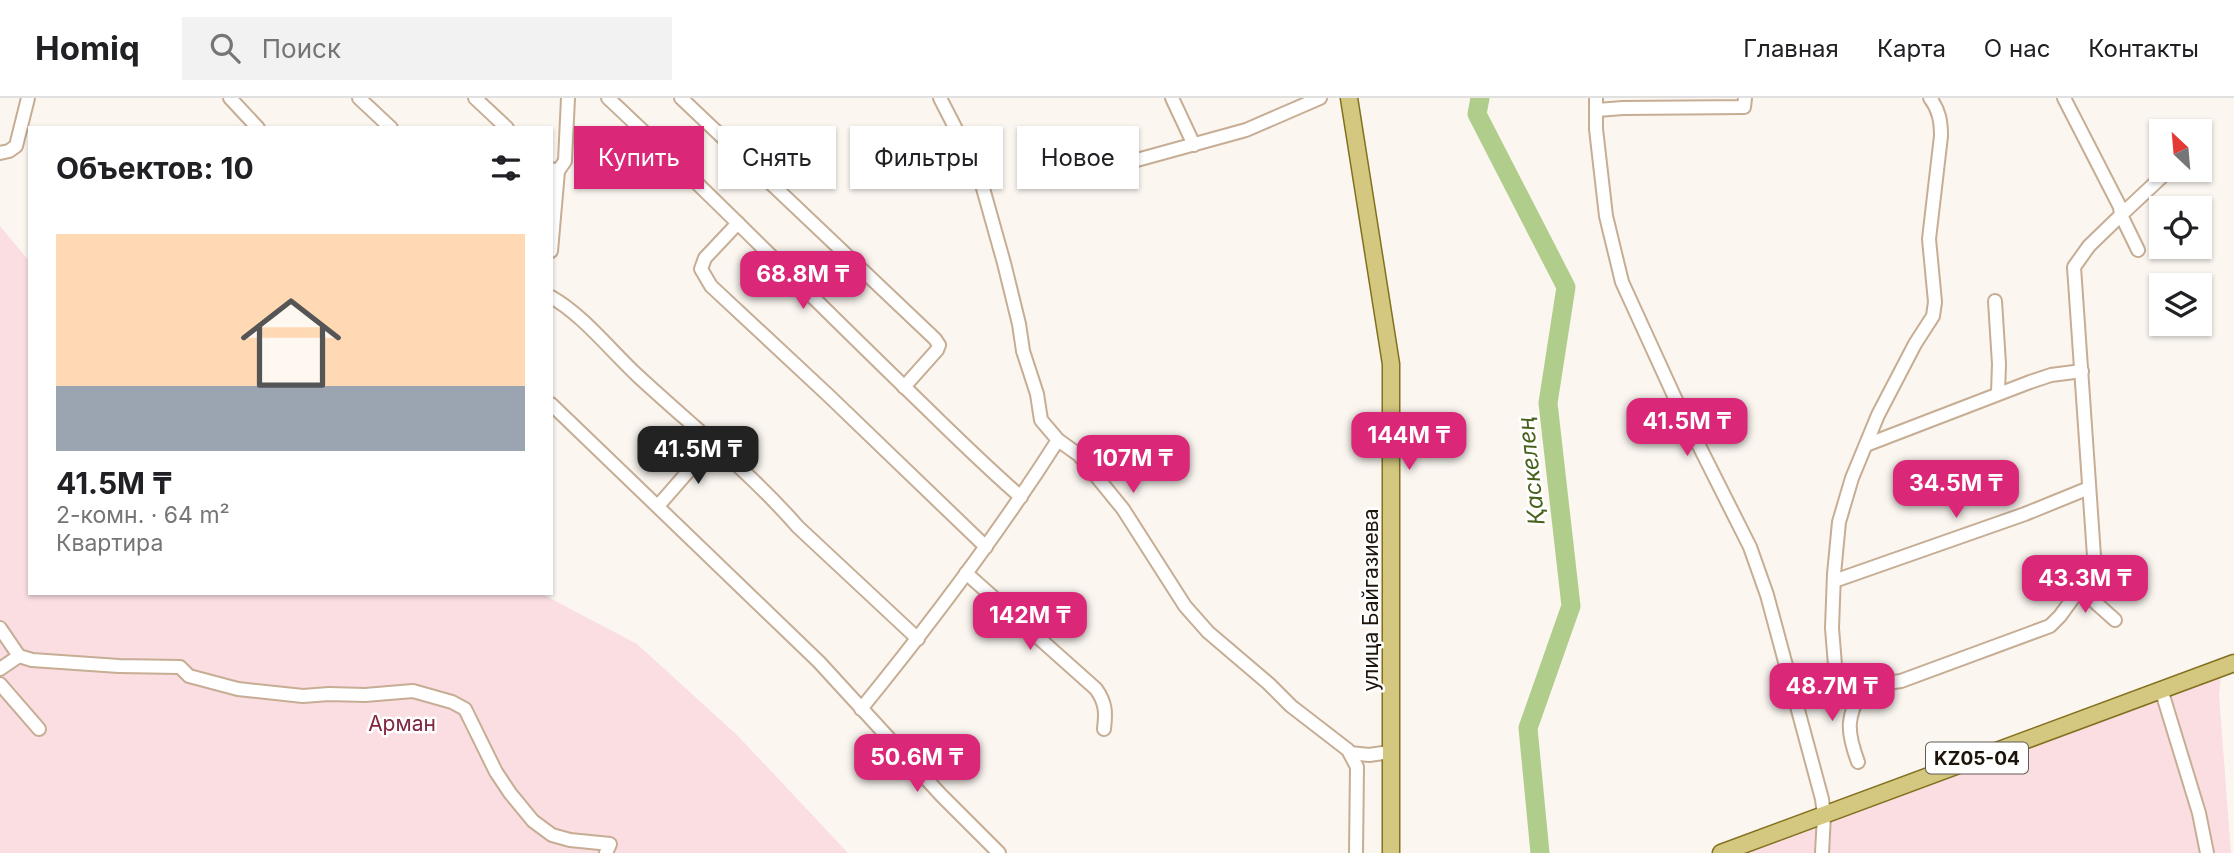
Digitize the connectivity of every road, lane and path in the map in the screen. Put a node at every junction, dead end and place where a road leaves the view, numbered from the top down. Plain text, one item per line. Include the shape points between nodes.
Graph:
1 (28, 98) edge
2 (230, 98) edge
3 (359, 98) edge
4 (475, 98) edge
5 (568, 98) edge
6 (608, 98) edge
7 (681, 98) edge
8 (940, 98) edge
9 (1172, 98) edge
10 (1320, 98) edge
11 (1349, 98) edge
12 (1745, 98) edge
13 (1930, 98) edge
14 (2070, 100) edge
15 (1596, 104) edge
16 (256, 126) edge
17 (389, 126) edge
18 (505, 126) edge
19 (1194, 145) junction
20 (0, 153) edge
21 (1139, 160) edge
22 (555, 170) edge
23 (2156, 182) edge
24 (553, 210) edge
25 (2121, 215) junction
26 (738, 223) junction
27 (2138, 250) dead end
28 (553, 299) edge
29 (1995, 301) dead end
30 (2082, 370) junction
31 (905, 387) junction
32 (1998, 393) junction
33 (553, 406) edge
34 (1058, 440) junction
35 (713, 443) junction
36 (1866, 445) junction
37 (2089, 488) junction
38 (1021, 497) junction
39 (658, 506) junction
40 (986, 547) junction
41 (966, 573) junction
42 (1834, 581) junction
43 (2083, 582) junction
44 (2115, 620) dead end
45 (0, 628) edge
46 (918, 639) junction
47 (19, 656) junction
48 (2234, 663) edge
49 (0, 669) edge
50 (0, 684) edge
51 (1863, 686) junction
52 (2161, 689) junction
53 (1838, 690) junction
54 (1795, 696) junction
55 (861, 709) junction
56 (39, 729) dead end
57 (1104, 729) dead end
58 (1390, 752) junction
59 (1350, 753) junction
60 (1858, 762) dead end
61 (1824, 816) junction
62 (606, 853) edge
63 (999, 853) edge
64 (1356, 853) edge
65 (1391, 853) edge
66 (1721, 853) edge
67 (1822, 853) edge
68 (2207, 853) edge

1 - 20 street via 16,146
2 - 16 street
3 - 17 street
4 - 18 street
5 - 22 street via 565,161
6 - 26 street
7 - 31 street via 935,339 937,350
8 - 34 street via 979,174 1041,420
9 - 19 street
10 - 19 street via 1246,130
11 - 58 main road, улица Байгазиева via 1391,364
12 - 15 street via 1744,107
13 - 36 street via 1941,128 1929,239 1933,316 1896,378
14 - 25 street
15 - 54 street via 1606,216 1622,282 1750,547
19 - 21 street
22 - 24 street
23 - 25 street
25 - 27 street
25 - 30 street via 2074,268
26 - 31 street
26 - 40 street via 705,258 701,270 711,286
28 - 35 street
29 - 32 street
30 - 32 street
30 - 37 street
31 - 38 street
32 - 36 street
33 - 39 street
34 - 38 street
34 - 59 street via 1079,456 1123,509 1185,606 1208,632
35 - 39 street
35 - 46 street
36 - 42 street via 1842,511
37 - 42 street
37 - 43 street via 2094,556 2092,572
38 - 40 street
39 - 55 street via 819,662
40 - 41 street
41 - 46 street
41 - 57 street via 1096,689 1104,700
42 - 53 street via 1832,628
43 - 44 street via 2096,603
43 - 51 street via 2050,626 1928,673
45 - 47 street
46 - 55 street
47 - 49 street
47 - 62 street via 48,662 180,667 189,676 238,689 303,696 413,691 452,702 465,709 496,772 533,821 561,838 610,844
48 - 52 main road, KZ05-04
50 - 56 street
51 - 53 street
51 - 60 street via 1848,723
52 - 61 main road, KZ05-04
52 - 68 street
53 - 54 street
54 - 61 street
55 - 63 street
58 - 59 street
58 - 65 main road, улица Байгазиева
59 - 64 street via 1357,767
61 - 66 main road, KZ05-04
61 - 67 street

